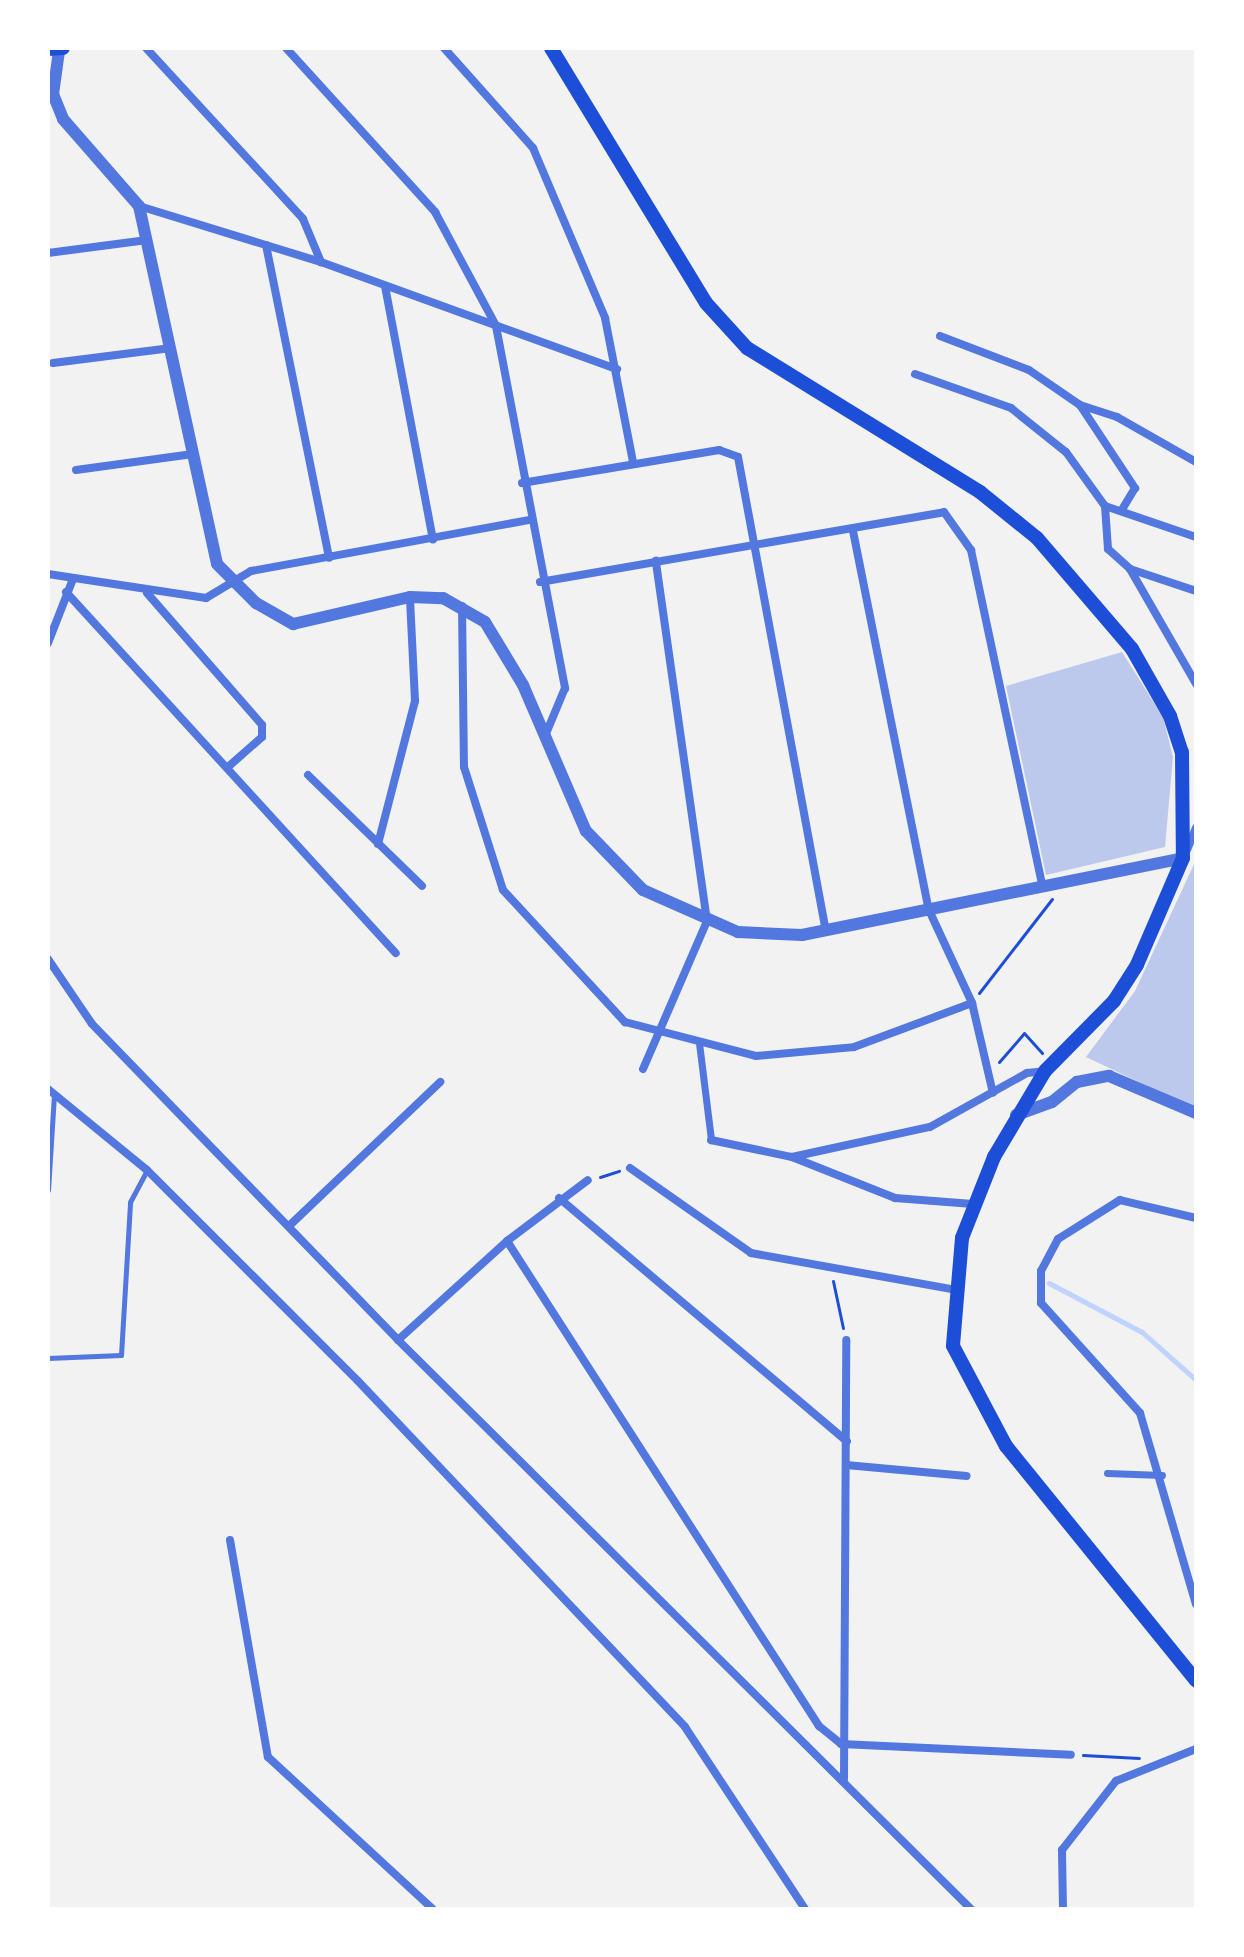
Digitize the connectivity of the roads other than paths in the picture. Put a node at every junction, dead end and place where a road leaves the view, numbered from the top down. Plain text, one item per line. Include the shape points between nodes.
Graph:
1 (146, 48) edge
2 (286, 48) edge
3 (444, 48) edge
4 (551, 48) edge
5 (56, 50) edge
6 (50, 100) edge
7 (139, 206) junction
8 (147, 240) junction
9 (266, 245) junction
10 (48, 253) edge
11 (321, 262) junction
12 (385, 286) junction
13 (496, 326) junction
14 (940, 336) dead end
15 (171, 348) junction
16 (53, 363) dead end
17 (617, 369) junction
18 (915, 374) dead end
19 (1080, 405) junction
20 (193, 454) junction
21 (633, 462) junction
22 (1196, 462) edge
23 (76, 470) dead end
24 (522, 483) junction
25 (1105, 506) junction
26 (1121, 511) junction
27 (528, 520) junction
28 (853, 531) junction
29 (1196, 537) edge
30 (433, 539) junction
31 (752, 545) junction
32 (329, 558) junction
33 (656, 561) junction
34 (1130, 569) junction
35 (48, 574) edge
36 (73, 579) junction
37 (235, 580) junction
38 (540, 582) junction
39 (1196, 591) edge
40 (66, 592) junction
41 (146, 593) junction
42 (410, 597) junction
43 (462, 605) junction
44 (48, 643) edge
45 (1196, 684) edge
46 (545, 737) junction
47 (228, 767) junction
48 (308, 775) dead end
49 (1196, 828) edge
50 (378, 844) junction
51 (1183, 858) junction
52 (1042, 885) junction
53 (422, 886) dead end
54 (928, 908) junction
55 (707, 921) junction
56 (826, 931) junction
57 (396, 953) dead end
58 (48, 959) edge
59 (972, 1003) junction
60 (657, 1032) junction
61 (699, 1043) junction
62 (1045, 1064) junction
63 (643, 1069) dead end
64 (440, 1082) dead end
65 (51, 1089) edge
66 (993, 1093) junction
67 (1196, 1113) edge
68 (1016, 1115) junction
69 (711, 1140) joint
70 (792, 1157) junction
71 (630, 1168) road end
72 (147, 1170) junction
73 (588, 1180) road end
74 (48, 1190) edge
75 (559, 1198) junction
76 (973, 1204) junction
77 (1196, 1218) edge
78 (289, 1226) junction
79 (507, 1241) junction
80 (952, 1289) junction
81 (398, 1340) junction
82 (846, 1340) road end
83 (48, 1358) edge
84 (847, 1441) junction
85 (846, 1465) junction
86 (1107, 1473) dead end
87 (1162, 1475) junction
88 (966, 1476) dead end
89 (230, 1540) dead end
90 (1196, 1604) edge
91 (1196, 1681) edge
92 (841, 1744) junction
93 (1196, 1749) edge
94 (1071, 1755) road end
95 (844, 1780) junction
96 (433, 1909) edge
97 (805, 1909) edge
98 (971, 1909) edge
99 (1063, 1909) edge

1 - 11 street via 303,219
2 - 13 street via 435,212
3 - 17 street via 533,148 605,318
4 - 51 main road via 706,303 747,348 980,492 1037,538 1094,601 1170,716 1182,752
5 - 6 street
6 - 7 street via 79,141
7 - 8 street
7 - 9 street
8 - 10 street
8 - 15 street
9 - 11 street
9 - 32 street
11 - 12 street
12 - 13 street
12 - 30 street
13 - 17 street
13 - 24 street
14 - 19 street via 1029,370
15 - 16 street
15 - 20 street
17 - 21 street
18 - 25 street via 1011,408 1066,452
19 - 22 street via 1117,417
19 - 26 street via 1135,488
20 - 23 street
20 - 37 street via 217,564
21 - 24 street
21 - 31 street via 733,453
24 - 27 street
25 - 26 street
25 - 34 street via 1105,541
26 - 29 street
27 - 30 street
27 - 38 street
28 - 31 street
28 - 52 street via 944,512 954,518 971,550
28 - 54 street
30 - 32 street
31 - 33 street
31 - 56 street
32 - 37 street
33 - 38 street
33 - 55 street
34 - 39 street
34 - 45 street
35 - 36 street
36 - 40 street
36 - 41 street
37 - 41 street via 206,598
37 - 42 street via 293,624
38 - 46 street via 565,688
40 - 44 street
40 - 47 street
41 - 47 street via 262,725 262,737
42 - 43 street
42 - 50 street via 415,701
43 - 46 street via 485,622 508,655
43 - 60 street via 464,767 503,890 625,1022
46 - 55 street via 586,831 643,890
47 - 57 street
48 - 50 street
49 - 51 street
50 - 53 street
51 - 52 street
51 - 62 main road via 1137,965 1114,1001
52 - 54 street
54 - 56 street
54 - 59 street
55 - 56 street via 738,932
55 - 60 street
58 - 78 street via 92,1024
59 - 61 street via 854,1047 756,1056
59 - 66 street
60 - 61 street
60 - 63 street
61 - 69 street
62 - 66 street
62 - 68 main road
64 - 78 street
65 - 72 street
65 - 74 lane
66 - 70 street via 930,1127
67 - 68 street via 1109,1076 1077,1082 1052,1102
68 - 76 main road
69 - 70 street
70 - 76 street via 895,1198
71 - 80 street via 751,1253
72 - 83 lane via 130,1202 121,1355
72 - 97 street via 685,1727
73 - 75 street
75 - 79 street
75 - 84 street
76 - 80 main road
77 - 87 street via 1120,1200 1058,1239 1041,1271 1041,1303 1140,1413
78 - 81 street
79 - 81 street
79 - 92 street via 803,1711
80 - 91 main road via 953,1346 1006,1446
81 - 95 street
82 - 84 street
84 - 85 street
85 - 88 street
85 - 92 street
86 - 87 street
87 - 90 street
89 - 96 street via 268,1757
92 - 94 street
92 - 95 street
93 - 99 street via 1116,1781 1062,1850
95 - 98 street

